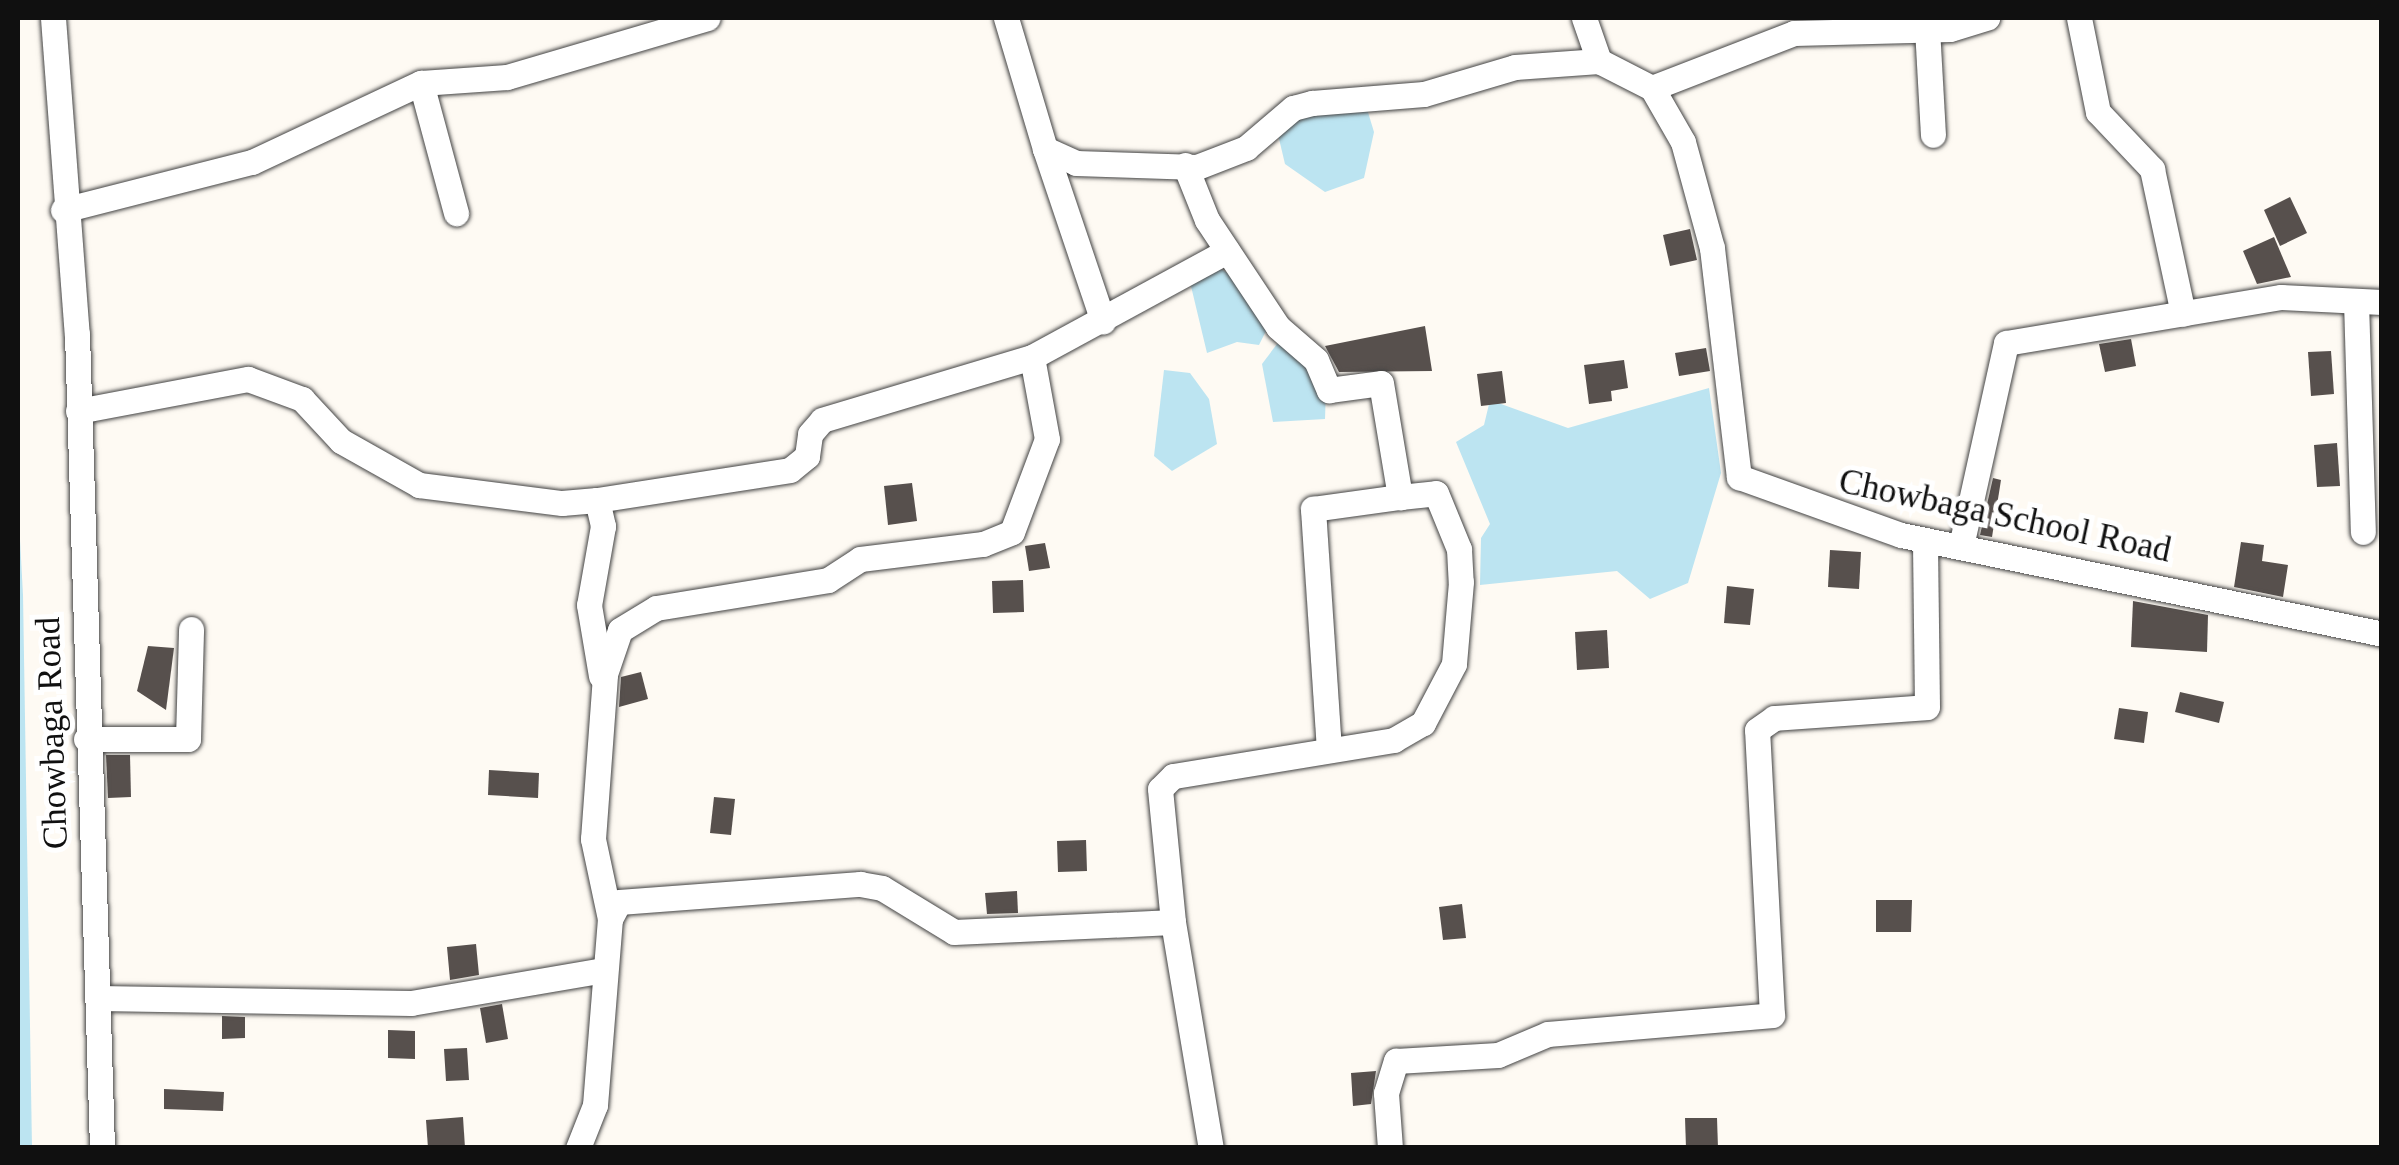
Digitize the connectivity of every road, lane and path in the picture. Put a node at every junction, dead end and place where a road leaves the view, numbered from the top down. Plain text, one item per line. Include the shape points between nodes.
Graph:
1 (54, 18) edge
2 (706, 18) edge
3 (1006, 18) edge
4 (1584, 18) edge
5 (1987, 18) edge
6 (2080, 18) edge
7 (1927, 28) junction
8 (1599, 61) junction
9 (421, 84) junction
10 (1652, 88) junction
11 (1933, 135) dead end
12 (1045, 149) junction
13 (1185, 165) junction
14 (63, 210) junction
15 (456, 213) dead end
16 (1227, 251) junction
17 (2369, 301) edge
18 (2184, 314) junction
19 (1103, 321) junction
20 (1032, 357) junction
21 (78, 411) junction
22 (1400, 497) junction
23 (598, 500) junction
24 (2363, 532) dead end
25 (1925, 540) junction
26 (1961, 546) junction
27 (191, 628) dead end
28 (2382, 634) edge
29 (603, 688) junction
30 (86, 739) junction
31 (1330, 750) junction
32 (610, 919) junction
33 (1173, 922) junction
34 (605, 970) junction
35 (98, 998) junction
36 (102, 1148) edge
37 (578, 1148) edge
38 (1212, 1148) edge
39 (1390, 1148) edge

1 - 14 street, Chowbaga Road
2 - 9 street via 507,77
3 - 12 street
4 - 8 street
5 - 7 street
6 - 18 street via 2098,112 2152,169
7 - 10 street via 1794,33 1730,51
7 - 11 street
8 - 10 street
8 - 13 street via 1515,67 1424,94 1312,103 1220,162
9 - 14 street via 252,162
9 - 15 street
10 - 25 street, Chowbaga School Road via 1683,142 1706,213 1734,472 1818,511
12 - 13 street via 1076,163
12 - 19 street
13 - 16 street
14 - 21 street, Chowbaga Road
16 - 19 street
16 - 22 street via 1278,327 1316,360 1329,390 1381,383
17 - 18 street via 2281,296
17 - 24 street
18 - 26 street via 2006,343
19 - 20 street
20 - 23 street via 822,420 800,466 779,474 690,480
20 - 29 street via 1047,439 1012,532 983,544 860,559 828,580 640,613 610,649
21 - 23 street via 248,380 302,400 341,440 419,485 562,503
21 - 30 street, Chowbaga Road
22 - 31 street via 1313,509
22 - 31 street via 1436,493 1459,549 1454,664 1423,722 1394,740
23 - 29 street via 604,526 589,606
25 - 26 street, Chowbaga School Road
25 - 39 street via 1927,707 1774,718 1756,730 1772,1015 1548,1034 1498,1055 1396,1061 1386,1093
26 - 28 street, Chowbaga School Road
27 - 30 street via 188,739
29 - 32 street via 593,839
30 - 35 street, Chowbaga Road
31 - 33 street via 1164,780
32 - 33 street via 619,902 640,895 860,884 882,888 954,932
32 - 34 street
33 - 38 street
34 - 35 street via 411,1003
34 - 37 street via 595,1105
35 - 36 street, Chowbaga Road

